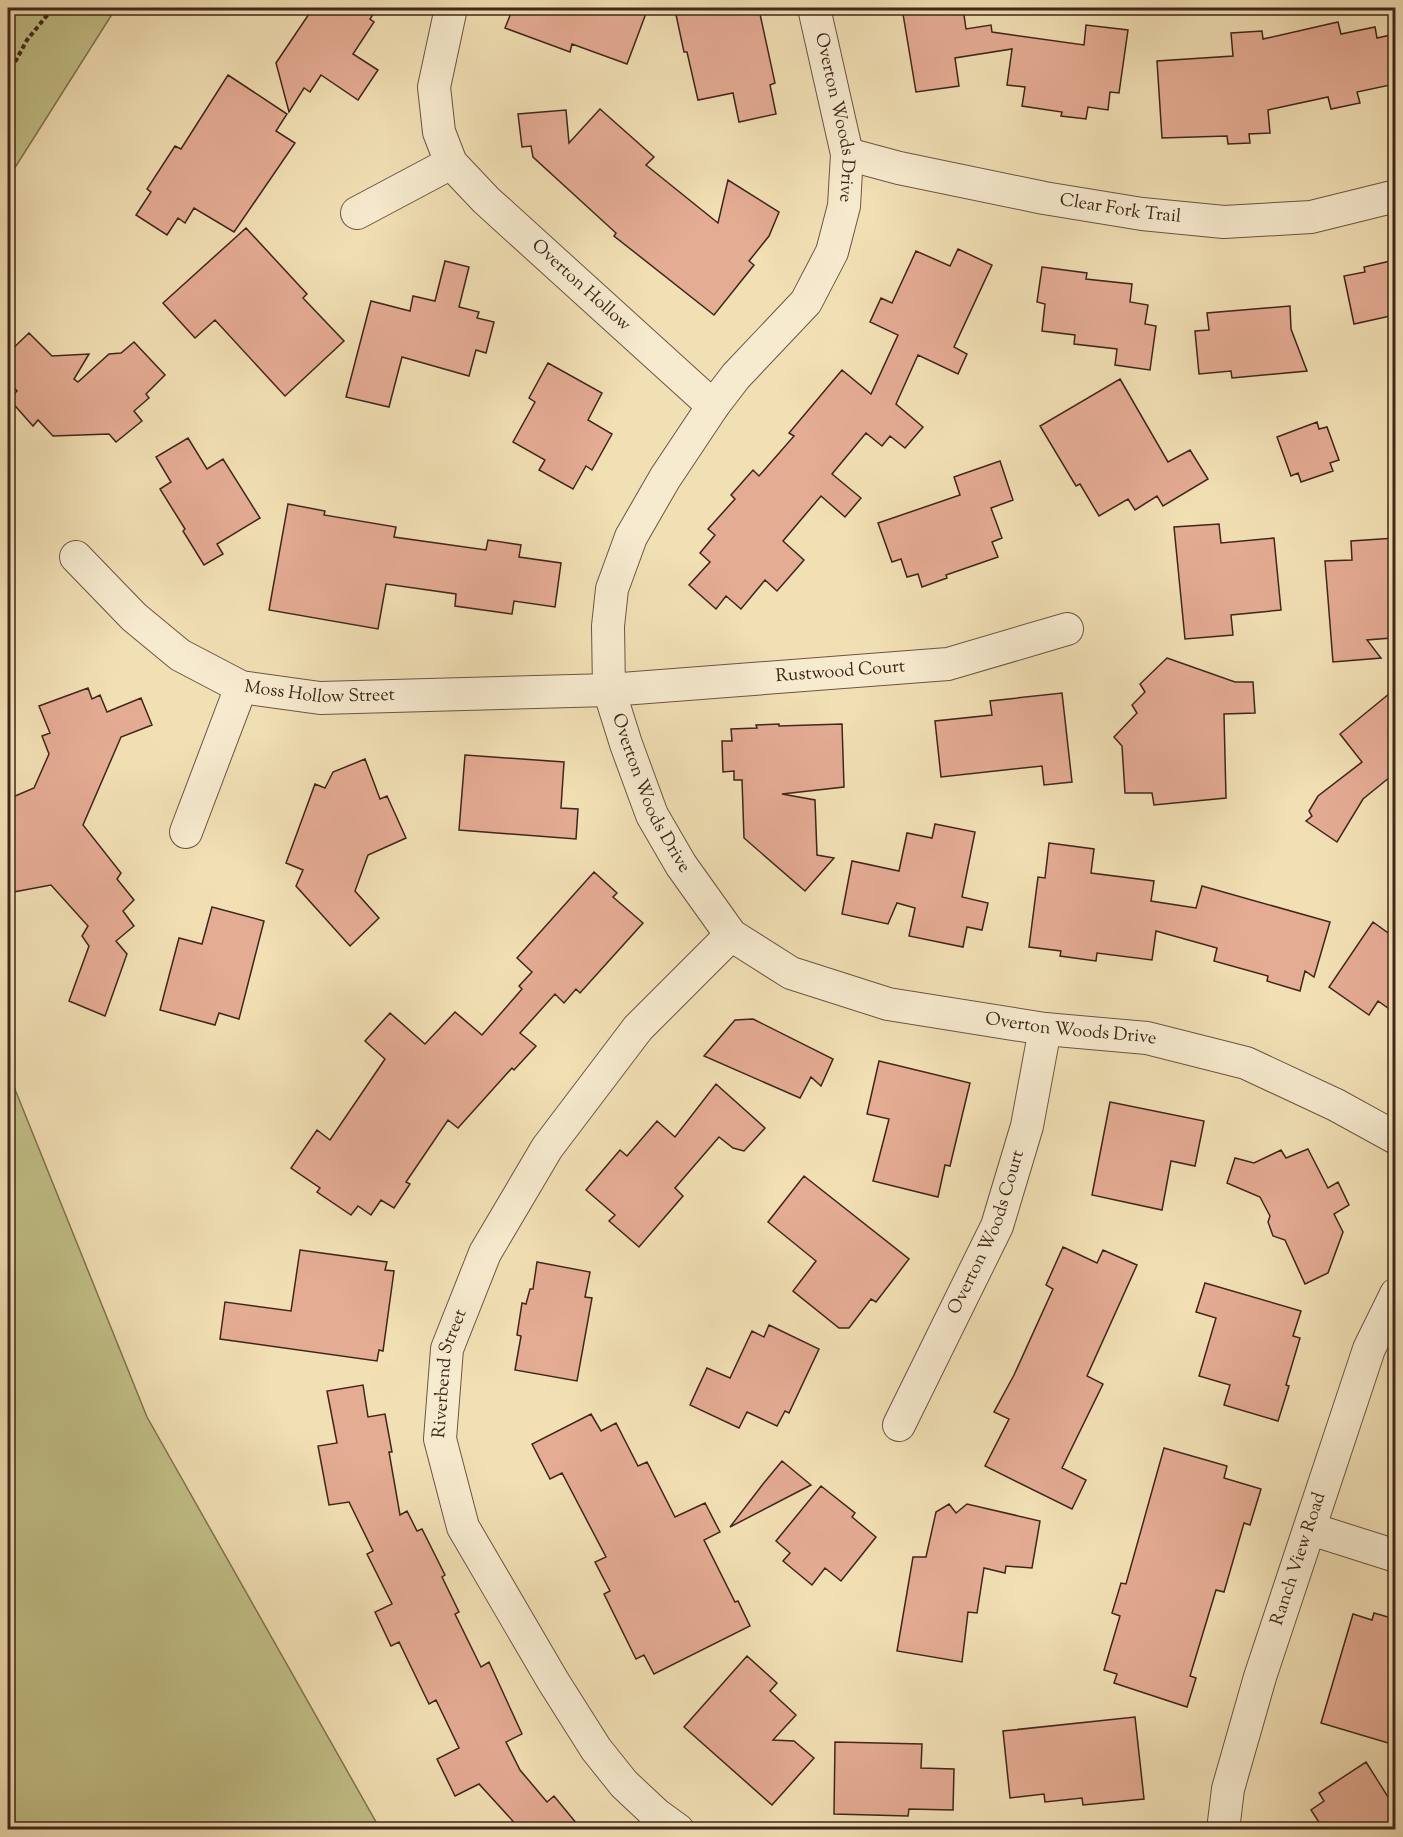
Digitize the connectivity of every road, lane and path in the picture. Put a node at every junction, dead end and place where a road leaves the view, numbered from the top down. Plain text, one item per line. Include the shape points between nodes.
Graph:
1 (53, 8) edge
2 (451, 8) edge
3 (814, 8) edge
4 (8, 75) edge
5 (847, 154) junction
6 (451, 163) junction
7 (1395, 196) edge
8 (357, 213) dead end
9 (713, 406) junction
10 (76, 557) dead end
11 (1067, 629) dead end
12 (242, 687) junction
13 (609, 690) junction
14 (186, 832) dead end
15 (731, 935) junction
16 (1045, 1029) junction
17 (1395, 1138) edge
18 (1395, 1294) edge
19 (899, 1425) dead end
20 (1311, 1529) junction
21 (1395, 1556) edge
22 (678, 1830) edge
23 (1223, 1830) edge

1 - 4 path via 27,39
2 - 6 street, Overton Hollow via 434,87 439,132
3 - 5 street, Overton Woods Drive
5 - 7 street, Clear Fork Trail via 1034,196 1142,214 1224,222 1311,217
5 - 9 street, Overton Woods Drive via 844,206 832,252 807,302 736,376
6 - 8 street
6 - 9 street, Overton Hollow via 486,200
9 - 13 street, Overton Woods Drive via 631,537 612,589
10 - 12 street, Moss Hollow Street via 134,617 180,655
11 - 13 street, Rustwood Court via 948,664
12 - 13 street, Moss Hollow Street via 320,698
12 - 14 street
13 - 15 street, Overton Woods Drive via 652,815 681,866
15 - 16 street, Overton Woods Drive via 791,973 888,1004
15 - 22 street, Riverbend Street via 638,1028 547,1148 485,1253 447,1349 440,1439 464,1527 553,1681 596,1749 624,1784
16 - 17 street, Overton Woods Drive via 1147,1038 1246,1063
16 - 19 street, Overton Woods Court via 1027,1126 997,1226
18 - 20 street, Ranch View Road via 1370,1349
20 - 21 street
20 - 23 street, Ranch View Road via 1240,1745 1228,1789

